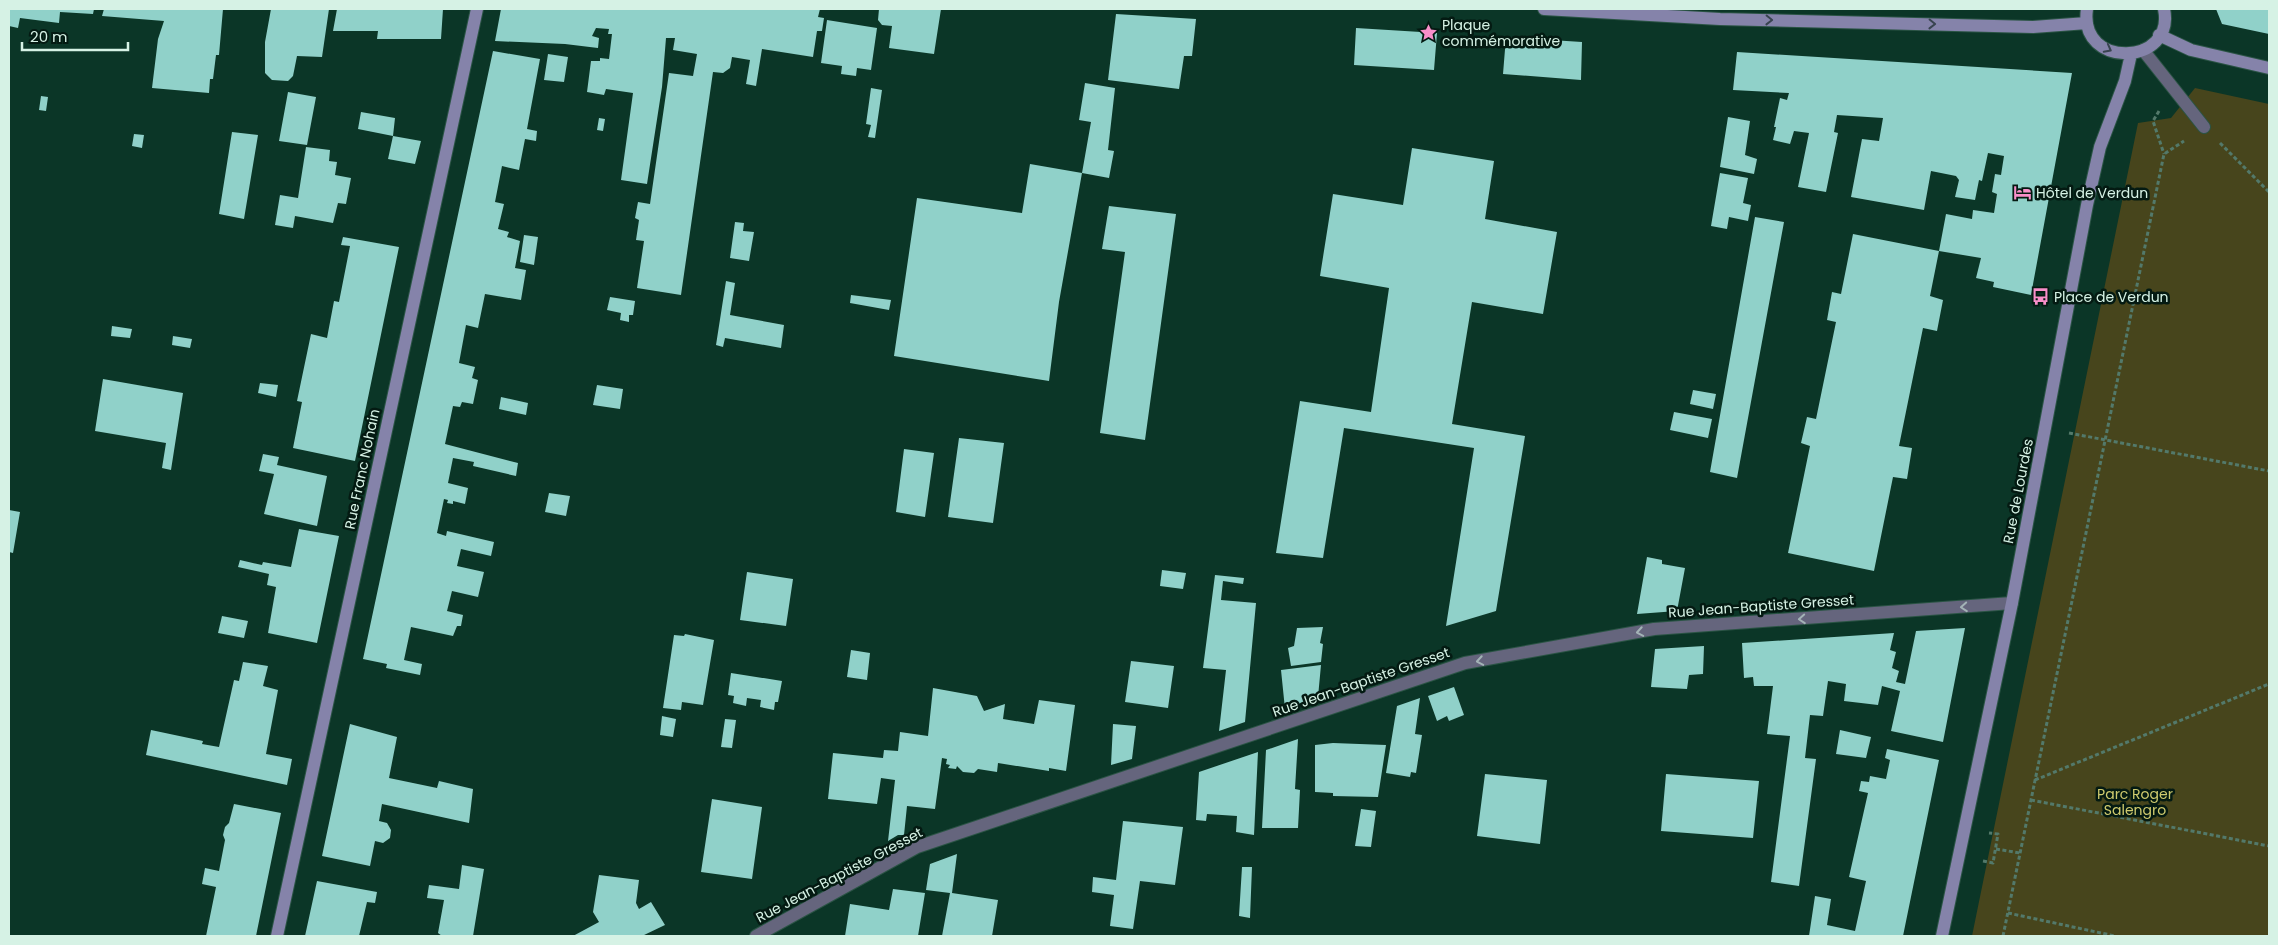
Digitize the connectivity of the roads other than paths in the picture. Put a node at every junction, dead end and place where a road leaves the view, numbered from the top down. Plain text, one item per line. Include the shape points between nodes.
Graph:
1 (477, 9) edge
2 (1544, 9) edge
3 (2087, 9) edge
4 (2164, 9) edge
5 (2087, 23) junction
6 (2159, 36) junction
7 (2137, 52) junction
8 (2269, 68) edge
9 (2204, 127) road end
10 (2012, 602) junction
11 (277, 936) edge
12 (756, 936) edge
13 (1942, 936) edge

1 - 11 street, Rue Franc Nohain
2 -> 5 street via 1720,19 2033,27
3 - 5 street
4 - 6 street via 2164,25
5 -> 7 street via 2091,34 2108,50 2119,54
6 - 7 street
6 - 8 street via 2191,50
7 - 9 street
7 - 10 street, Rue de Lourdes via 2098,156
10 -> 12 street, Rue Jean-Baptiste Gresset via 1654,629 1465,663 917,847
10 - 13 street, Rue de Lourdes

